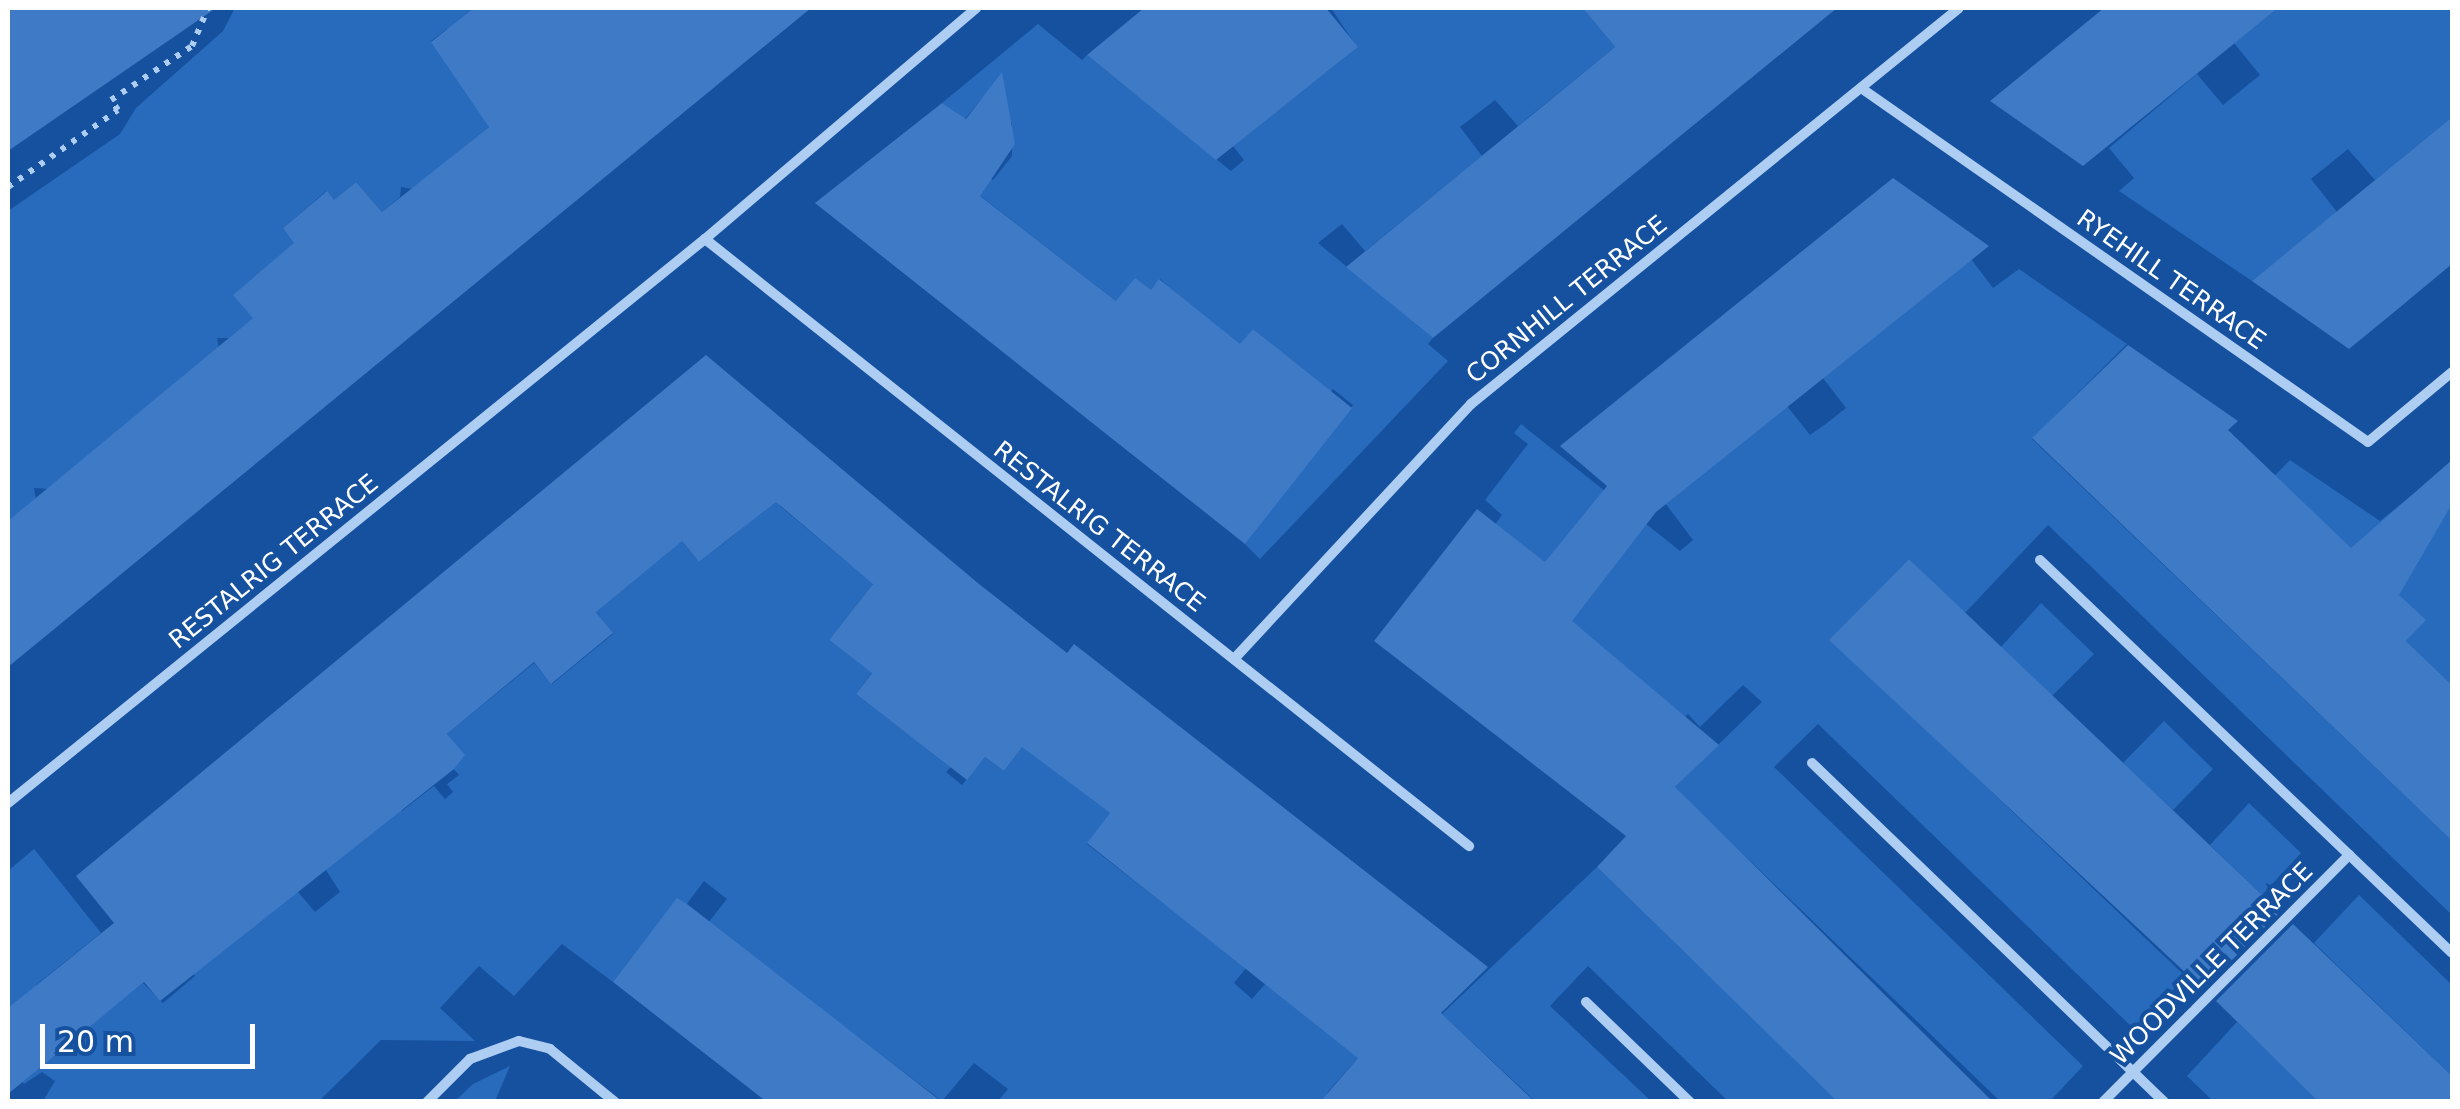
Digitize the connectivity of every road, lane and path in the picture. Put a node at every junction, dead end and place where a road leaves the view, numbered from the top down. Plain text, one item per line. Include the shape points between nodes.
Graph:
1 (208, 8) edge
2 (976, 8) edge
3 (1959, 8) edge
4 (1862, 88) junction
5 (8, 187) edge
6 (705, 238) junction
7 (2452, 372) edge
8 (2040, 560) dead end
9 (1234, 659) junction
10 (1812, 763) dead end
11 (8, 803) edge
12 (1469, 846) dead end
13 (2349, 855) junction
14 (2452, 953) edge
15 (1586, 1002) dead end
16 (2133, 1072) junction
17 (427, 1102) edge
18 (614, 1102) edge
19 (1690, 1102) edge
20 (2103, 1102) edge
21 (2164, 1102) edge

1 - 5 path via 192,46 111,100 118,110
2 - 6 street, RESTALRIG TERRACE
3 - 4 street, CORNHILL TERRACE
4 - 7 street, RYEHILL TERRACE via 2368,442
4 - 9 street, CORNHILL TERRACE via 1471,404
6 - 9 street, RESTALRIG TERRACE
6 - 11 street, RESTALRIG TERRACE
8 - 13 street
9 - 12 street, RESTALRIG TERRACE
10 - 16 street
13 - 14 street
13 - 16 street, WOODVILLE TERRACE
15 - 19 street
16 - 20 street, WOODVILLE TERRACE
16 - 21 street
17 - 18 street via 470,1059 519,1041 550,1049

